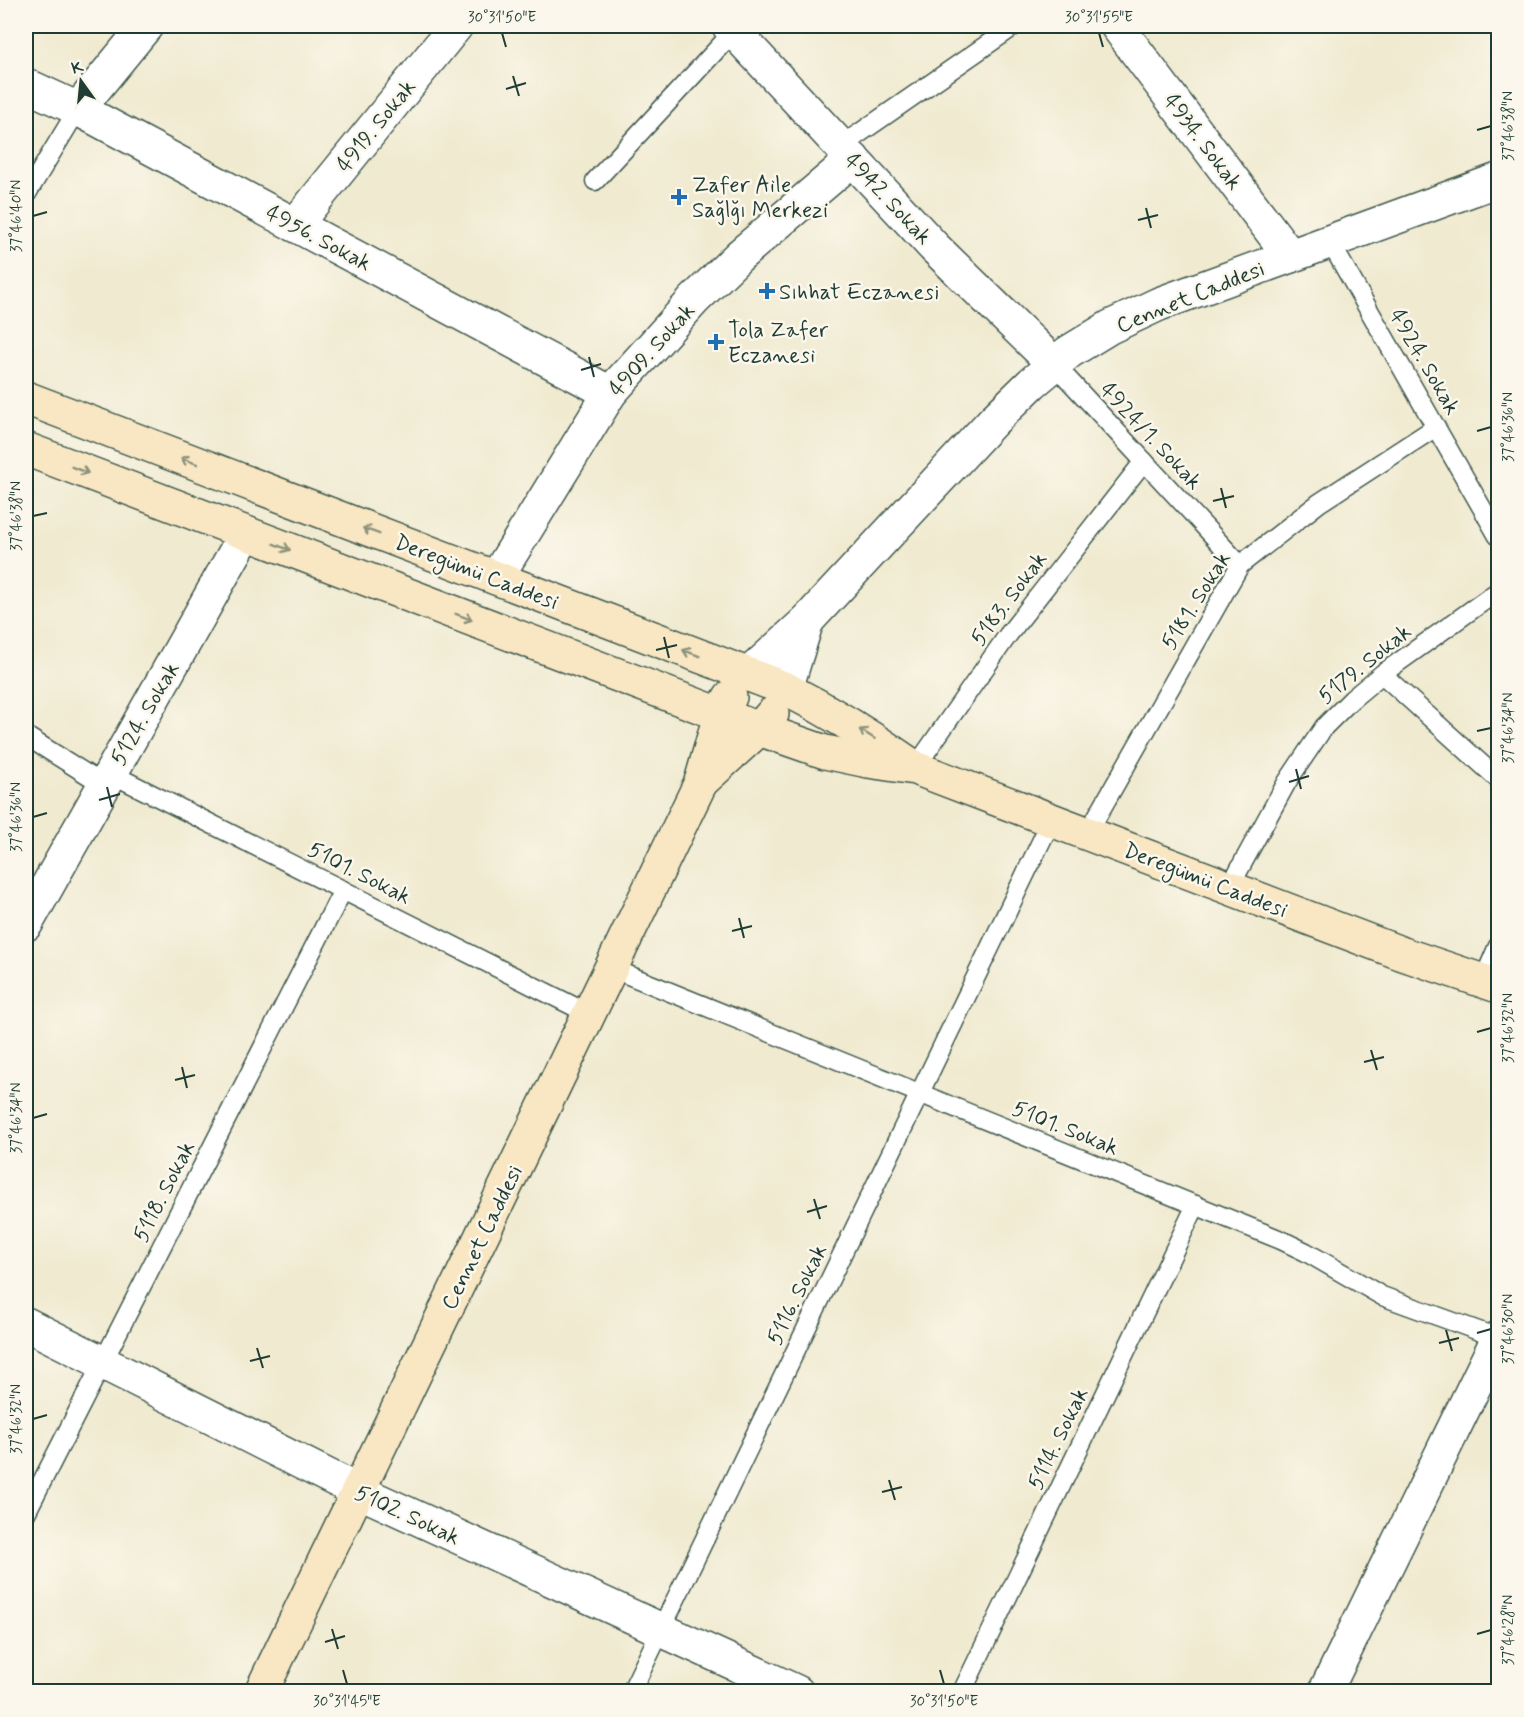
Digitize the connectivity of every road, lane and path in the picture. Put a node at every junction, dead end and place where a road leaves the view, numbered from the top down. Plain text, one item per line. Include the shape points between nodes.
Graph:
1 (146, 26) edge
2 (456, 26) edge
3 (1014, 26) edge
4 (1117, 26) edge
5 (731, 28) edge
6 (26, 85) edge
7 (78, 109) junction
8 (847, 153) junction
9 (1498, 180) edge
10 (595, 181) dead end
11 (26, 195) edge
12 (295, 225) junction
13 (1330, 242) junction
14 (1290, 256) junction
15 (1054, 364) junction
16 (610, 393) junction
17 (26, 398) edge
18 (1436, 427) junction
19 (26, 449) edge
20 (1144, 461) junction
21 (246, 533) junction
22 (1498, 536) edge
23 (1240, 565) junction
24 (496, 578) junction
25 (1498, 591) edge
26 (807, 621) junction
27 (1382, 674) junction
28 (748, 675) junction
29 (786, 689) junction
30 (720, 715) junction
31 (759, 729) junction
32 (26, 736) edge
33 (915, 768) junction
34 (107, 779) junction
35 (1498, 779) edge
36 (701, 782) junction
37 (1050, 821) junction
38 (1087, 834) junction
39 (1229, 888) junction
40 (343, 890) junction
41 (26, 924) edge
42 (1498, 946) edge
43 (611, 968) junction
44 (1491, 983) edge
45 (589, 1014) junction
46 (919, 1093) junction
47 (1196, 1205) junction
48 (26, 1324) edge
49 (1498, 1338) edge
50 (102, 1363) junction
51 (358, 1491) junction
52 (26, 1514) edge
53 (661, 1630) junction
54 (261, 1692) edge
55 (631, 1692) edge
56 (797, 1692) edge
57 (962, 1692) edge
58 (1325, 1692) edge

1 - 7 street
2 - 12 street, 4919. Sokak
3 - 8 lane, 4909. Sokak
4 - 14 street, 4934. Sokak
5 - 8 street, 4942. Sokak
5 - 10 lane
6 - 7 street, 4956. Sokak
7 - 11 lane
7 - 12 street, 4956. Sokak
8 - 15 street, 4942. Sokak via 934,247
8 - 16 street, 4909. Sokak via 694,300
9 - 13 street, Cennet Caddesi
12 - 16 street, 4956. Sokak
13 - 14 street, Cennet Caddesi
13 - 18 lane, 4924. Sokak
14 - 15 street, Cennet Caddesi via 1159,304 1110,327
15 - 20 lane, 4924/1. Sokak
15 - 26 street, Cennet Caddesi via 993,421
16 - 24 street, 4909. Sokak
24 -> 17 main road, Deregümü Caddesi
18 - 22 lane, 4924. Sokak
18 - 23 lane, 5181. Sokak via 1320,503
19 -> 21 main road, Deregümü Caddesi
20 - 23 lane, 4924/1. Sokak
20 - 33 lane, 5183. Sokak via 1008,635
21 -> 30 main road, Deregümü Caddesi
21 - 34 street, 5124. Sokak
23 - 38 lane, 5181. Sokak
28 -> 24 main road, Deregümü Caddesi
25 - 27 lane, 5179. Sokak
26 - 28 street, Cennet Caddesi
26 - 29 street, Cennet Caddesi
27 - 35 lane
27 - 39 lane, 5179. Sokak via 1324,727 1306,752
28 - 29 main road, Deregümü Caddesi
28 - 30 main road, Cennet Caddesi
29 - 31 main road, Cennet Caddesi
33 -> 29 main road, Deregümü Caddesi via 829,711
30 - 31 main road, Deregümü Caddesi
30 - 36 main road, Cennet Caddesi
31 - 33 main road, Deregümü Caddesi via 825,752
31 - 36 main road, Cennet Caddesi
32 - 34 lane, 5101. Sokak
33 - 37 main road, Deregümü Caddesi
34 - 40 lane, 5101. Sokak
34 - 41 street, 5124. Sokak
36 - 43 main road, Cennet Caddesi
37 - 38 main road, Deregümü Caddesi
37 - 46 lane, 5116. Sokak
38 - 39 main road, Deregümü Caddesi
39 - 44 main road, Deregümü Caddesi
40 - 45 lane, 5101. Sokak
40 - 50 lane, 5118. Sokak
42 - 44 lane
43 - 45 main road, Cennet Caddesi
43 - 46 lane, 5101. Sokak
45 - 51 main road, Cennet Caddesi
46 - 47 lane, 5101. Sokak
46 - 53 lane, 5116. Sokak
47 - 49 lane, 5101. Sokak via 1306,1252 1382,1296
47 - 57 lane, 5114. Sokak
48 - 50 street, 5102. Sokak
49 - 58 street
50 - 51 street, 5102. Sokak
50 - 52 lane, 5118. Sokak
51 - 53 street, 5102. Sokak
51 - 54 main road, Cennet Caddesi
53 - 55 lane, 5116. Sokak
53 - 56 street, 5102. Sokak

